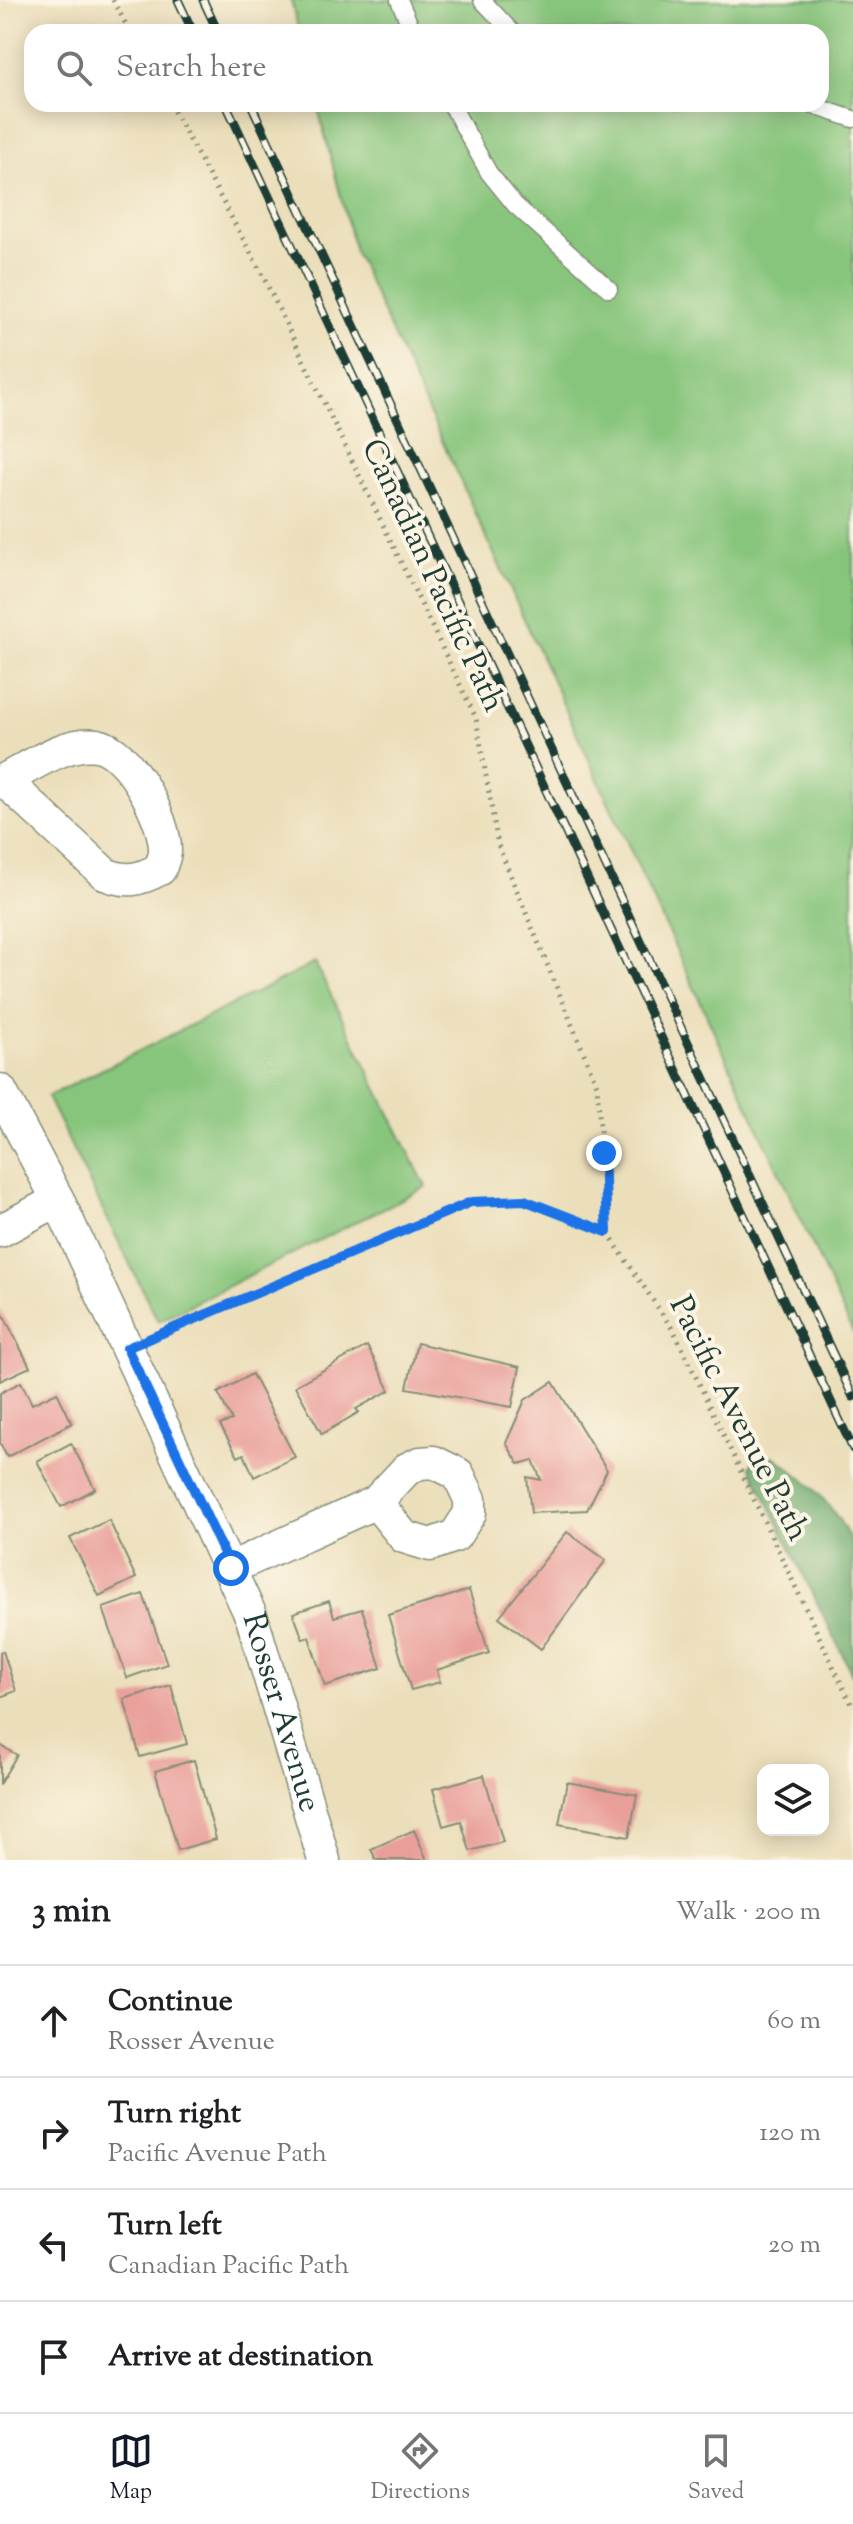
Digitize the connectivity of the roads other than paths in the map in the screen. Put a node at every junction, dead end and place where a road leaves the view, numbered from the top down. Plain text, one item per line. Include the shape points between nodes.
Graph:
1 (399, 0) edge
2 (482, 0) edge
3 (410, 24) edge
4 (504, 24) edge
5 (829, 111) edge
6 (455, 112) edge
7 (853, 119) edge
8 (609, 289) dead end
9 (2, 781) edge
10 (0, 1090) edge
11 (58, 1200) junction
12 (0, 1231) edge
13 (376, 1502) dead end
14 (231, 1568) junction
15 (324, 1860) edge

1 - 3 lane
2 - 4 lane
5 - 7 lane
6 - 8 lane via 489,173 515,205
9 - 9 street via 105,874 140,880 160,869 163,832 133,768 119,756 98,745 71,747
10 - 11 street, Rosser Avenue
11 - 12 street
11 - 14 street, Rosser Avenue
13 - 14 street
14 - 15 street, Rosser Avenue via 252,1618

